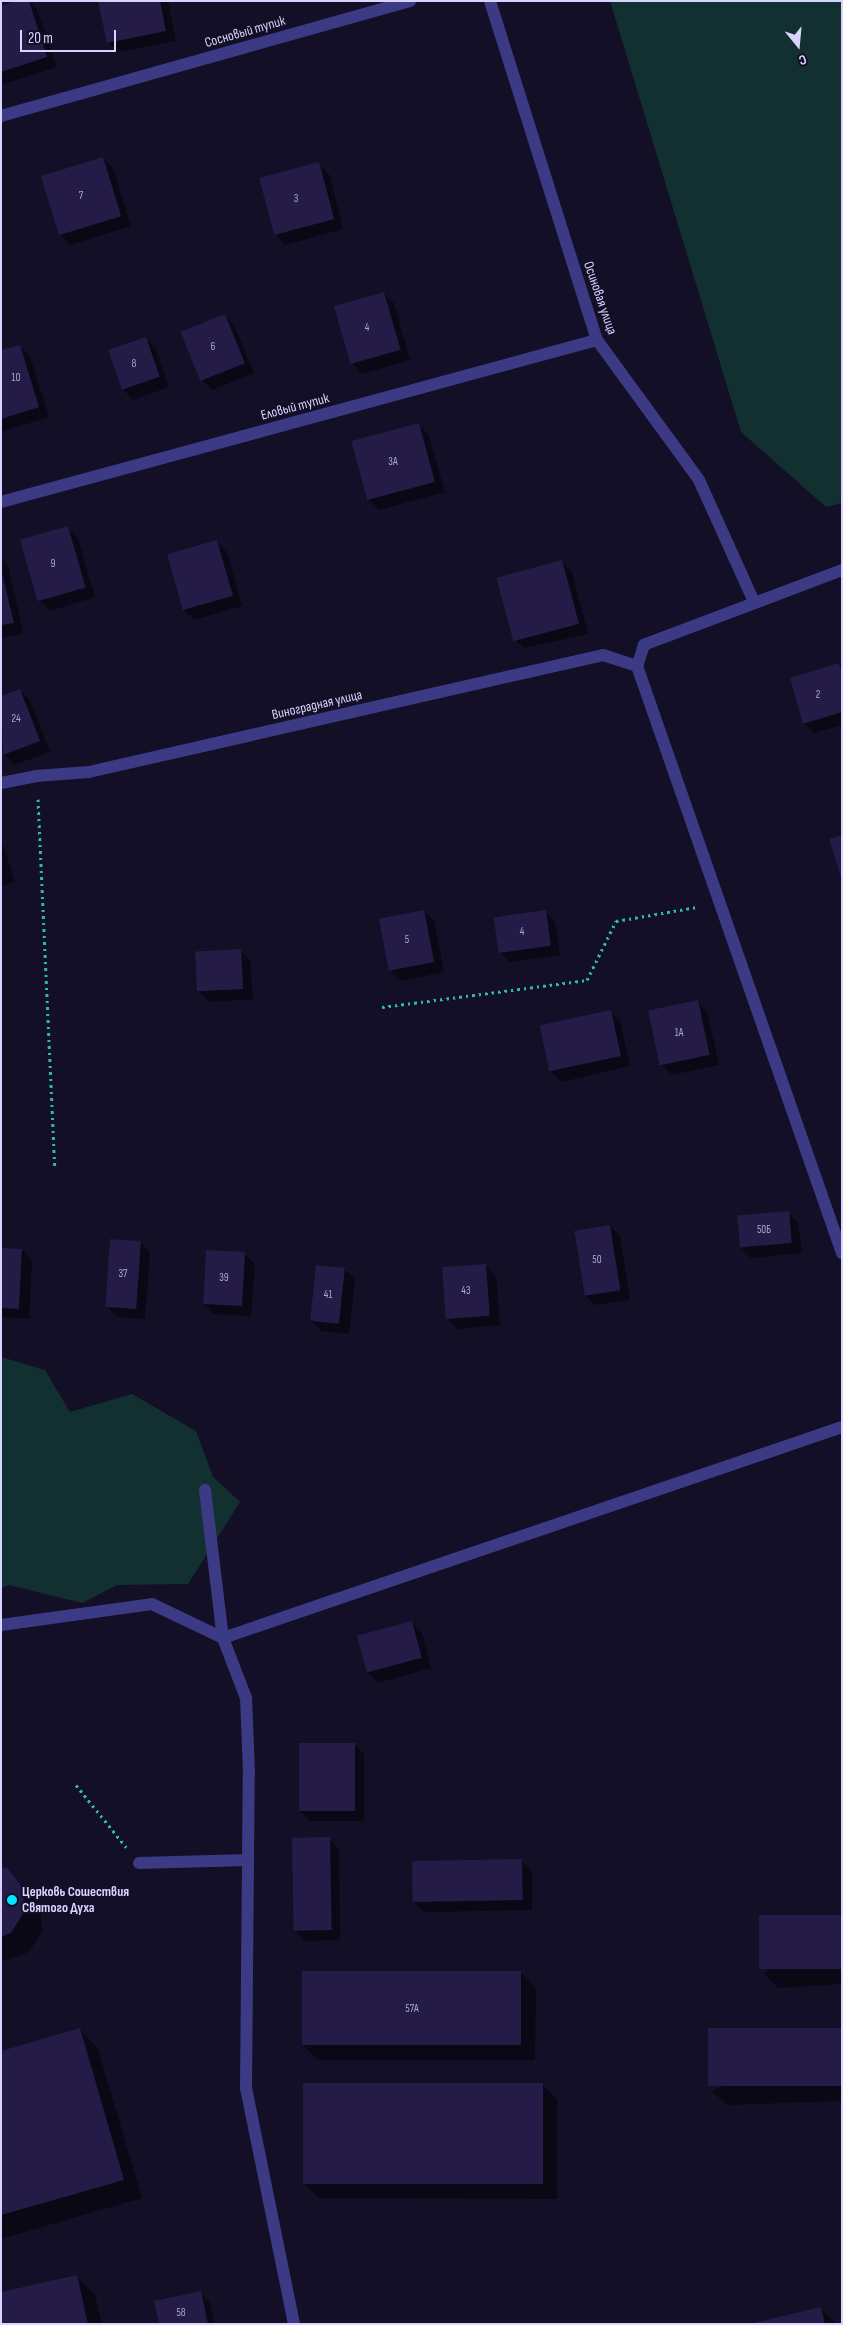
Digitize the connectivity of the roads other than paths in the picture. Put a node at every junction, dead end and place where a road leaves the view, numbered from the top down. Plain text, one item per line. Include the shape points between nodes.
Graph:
1 (410, 1) edge
2 (490, 1) edge
3 (1, 116) edge
4 (597, 340) junction
5 (1, 502) edge
6 (842, 570) edge
7 (754, 602) junction
8 (637, 666) junction
9 (1, 783) edge
10 (842, 1253) edge
11 (842, 1427) edge
12 (205, 1490) dead end
13 (1, 1625) edge
14 (223, 1638) junction
15 (248, 1860) junction
16 (139, 1863) road end
17 (294, 2324) edge

1 - 3 street, Сосновый тупик
2 - 4 street, Осиновая улица
4 - 5 street, Еловый тупик
4 - 7 street, Осиновая улица via 698,480
6 - 7 street
7 - 8 street via 644,645
8 - 9 street, Виноградная улица via 603,655 90,772 36,776
8 - 10 street
11 - 14 street
12 - 14 street
13 - 14 street via 152,1604
14 - 15 street via 246,1698
15 - 16 street
15 - 17 street via 246,2089

